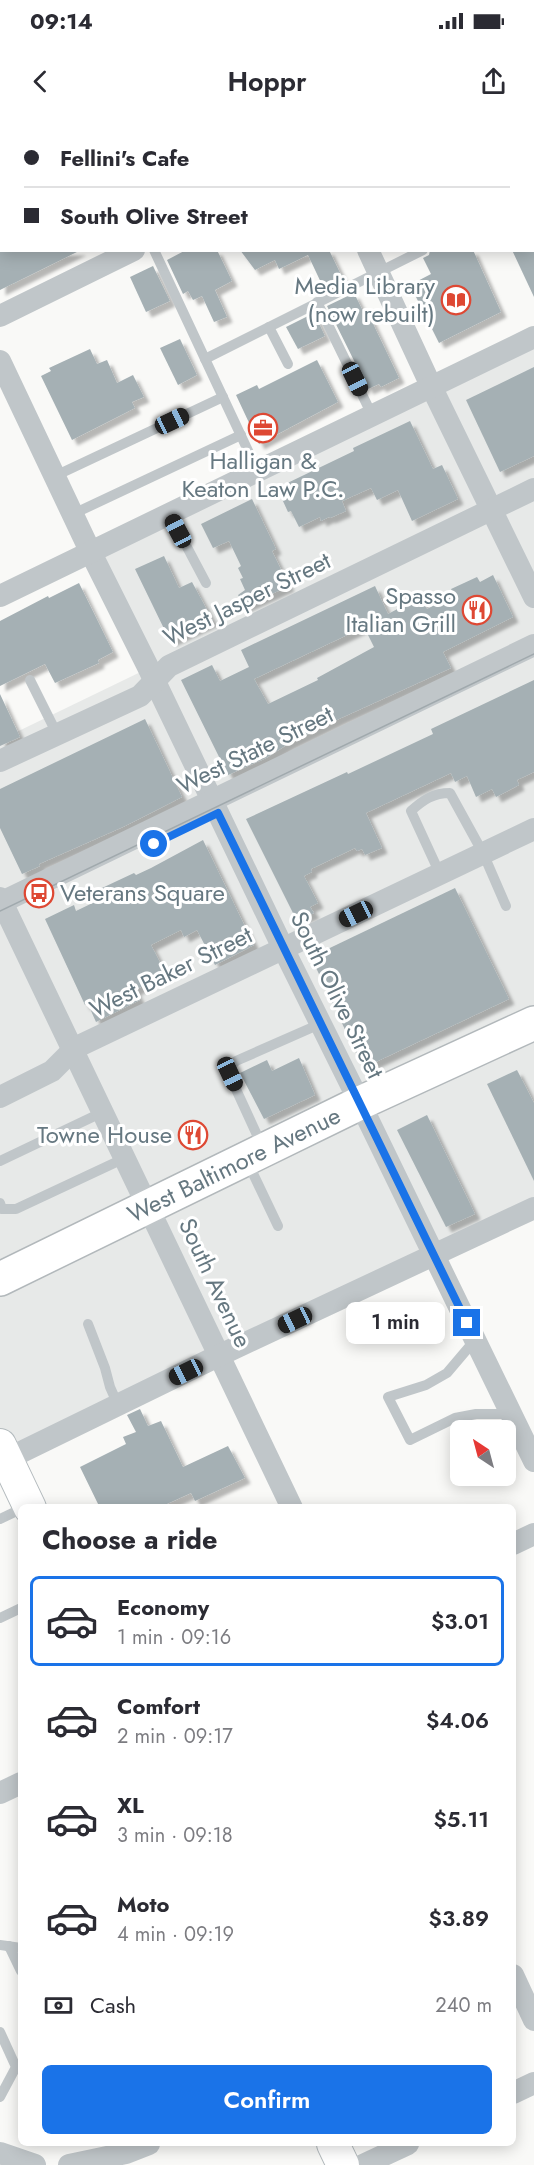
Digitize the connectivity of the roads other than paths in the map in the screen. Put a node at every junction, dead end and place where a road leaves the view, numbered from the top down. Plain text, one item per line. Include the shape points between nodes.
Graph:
1 (130, 252) edge
2 (155, 252) edge
3 (369, 252) edge
4 (419, 252) edge
5 (379, 271) junction
6 (317, 302) junction
7 (0, 316) edge
8 (269, 327) junction
9 (534, 337) edge
10 (205, 359) junction
11 (0, 361) edge
12 (288, 364) dead end
13 (430, 387) junction
14 (223, 397) junction
15 (372, 416) junction
16 (241, 435) junction
17 (258, 472) junction
18 (54, 476) junction
19 (534, 489) edge
20 (492, 510) junction
21 (73, 514) junction
22 (170, 515) junction
23 (91, 553) junction
24 (206, 584) dead end
25 (0, 596) edge
26 (534, 597) edge
27 (534, 645) edge
28 (534, 661) edge
29 (30, 680) dead end
30 (154, 680) junction
31 (57, 734) junction
32 (0, 761) edge
33 (215, 807) junction
34 (532, 835) edge
35 (483, 853) junction
36 (440, 873) junction
37 (506, 906) dead end
38 (2, 907) edge
39 (283, 948) junction
40 (320, 1024) junction
41 (532, 1030) edge
42 (73, 1050) junction
43 (0, 1097) edge
44 (360, 1102) junction
45 (103, 1112) junction
46 (256, 1155) junction
47 (125, 1158) junction
48 (0, 1161) edge
49 (0, 1203) edge
50 (149, 1207) junction
51 (534, 1208) edge
52 (278, 1226) dead end
53 (434, 1256) junction
54 (0, 1279) edge
55 (88, 1324) dead end
56 (475, 1340) junction
57 (220, 1355) junction
58 (118, 1405) junction
59 (511, 1414) junction
60 (3, 1452) edge
61 (534, 1461) edge
62 (25, 1504) edge
63 (290, 1504) edge
64 (18, 1511) edge
65 (0, 1519) edge
66 (534, 1534) edge
67 (516, 1543) edge
68 (18, 1609) edge
69 (0, 1618) edge
70 (18, 1784) edge
71 (0, 1793) edge
72 (4, 1946) edge
73 (18, 1967) edge
74 (516, 1981) edge
75 (534, 2020) edge
76 (0, 2032) edge
77 (18, 2065) edge
78 (534, 2083) edge
79 (516, 2092) edge
80 (0, 2097) edge
81 (144, 2146) edge
82 (334, 2146) edge
83 (404, 2146) edge
84 (0, 2153) edge
85 (35, 2165) edge
86 (69, 2165) edge
87 (343, 2165) edge
88 (363, 2165) edge

1 - 7 street
2 - 10 lane
3 - 5 street
4 - 5 lane
5 - 6 lane
5 - 13 street
6 - 8 lane
6 - 15 lane
8 - 10 lane
8 - 12 lane
9 - 13 street
10 - 14 lane
11 - 18 street, South Olive Street
13 - 15 street
13 - 20 street
14 - 16 lane
14 - 18 lane
15 - 17 street
16 - 17 lane
16 - 21 lane
17 - 22 street
18 - 21 street, South Olive Street
19 - 20 street, West Jasper Street
20 - 26 street
20 - 30 street, West Jasper Street via 169,666
21 - 23 street, South Olive Street
22 - 23 street
22 - 24 lane
23 - 25 street
23 - 30 street, South Olive Street
27 - 33 street, West State Street
28 - 33 street, West State Street
29 - 31 lane
30 - 31 street, West Jasper Street via 140,696
30 - 33 street, South Olive Street
31 - 32 street, West Jasper Street
33 - 38 street, West State Street
33 - 39 street, South Olive Street
34 - 35 street, West Baker Street
35 - 36 street, West Baker Street
35 - 36 lane via 450,793 431,796 411,811
35 - 37 lane
36 - 39 street, West Baker Street
38 - 42 street
39 - 40 street, South Olive Street
39 - 42 street, West Baker Street
40 - 44 street, South Olive Street
40 - 46 lane via 230,1067
41 - 44 main road, West Baltimore Avenue
42 - 43 street, West Baker Street via 52,1071
42 - 45 street, South Avenue
44 - 46 main road, West Baltimore Avenue
44 - 53 street, South Olive Street
45 - 47 street, South Avenue
45 - 48 lane
46 - 50 main road, West Baltimore Avenue
46 - 52 lane
47 - 49 lane via 16,1209 2,1209
47 - 50 street, South Avenue
50 - 54 main road, West Baltimore Avenue
50 - 57 street, South Avenue
51 - 53 street
53 - 56 street, South Olive Street
53 - 57 street
55 - 58 lane
56 - 59 street, South Olive Street
56 - 59 lane via 447,1373 426,1385 388,1397 410,1440 454,1418
57 - 58 street
57 - 63 street, South Avenue
58 - 60 street
59 - 61 street, South Olive Street
60 - 62 main road
64 - 65 lane
66 - 67 street
68 - 69 lane
70 - 71 street
72 - 73 lane
74 - 75 street
76 - 77 lane
77 - 80 lane
78 - 79 street
81 - 86 street
82 - 87 main road
83 - 88 street
84 - 85 street

